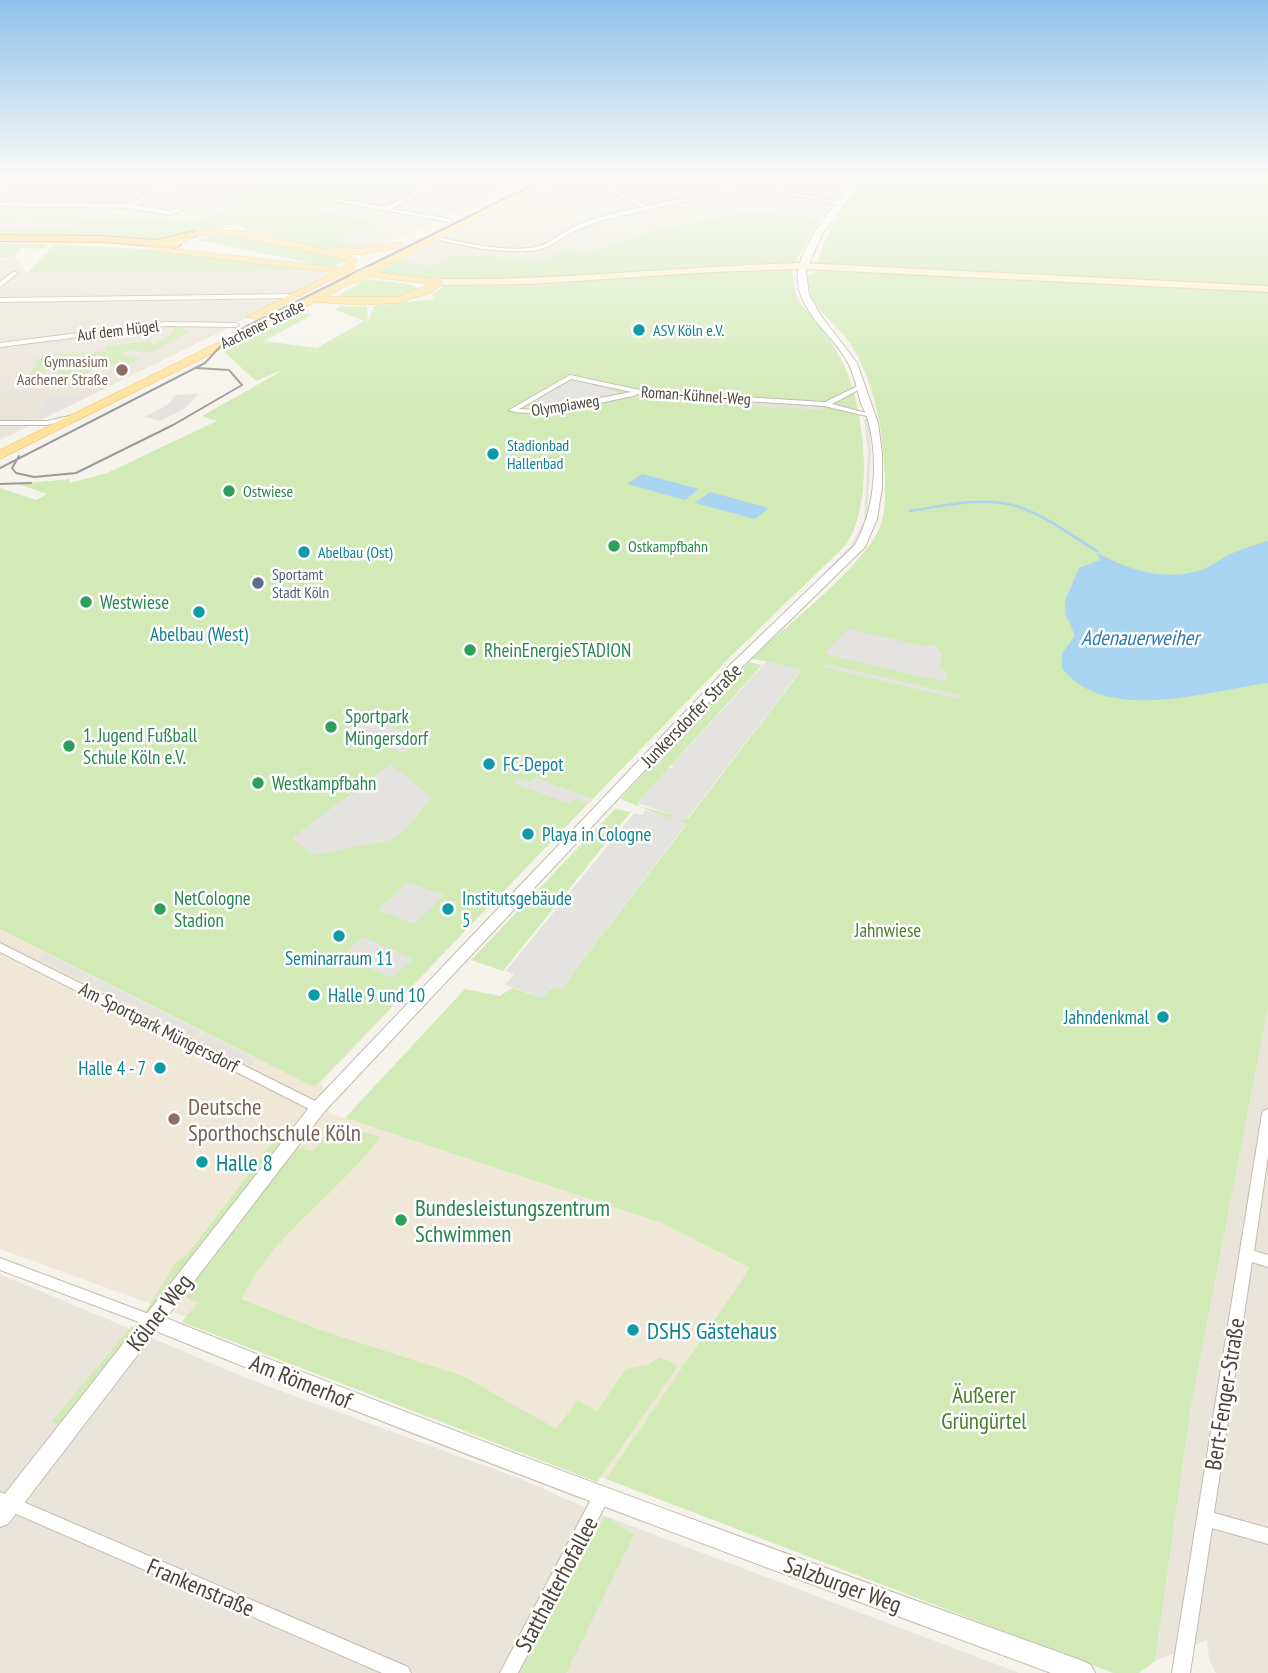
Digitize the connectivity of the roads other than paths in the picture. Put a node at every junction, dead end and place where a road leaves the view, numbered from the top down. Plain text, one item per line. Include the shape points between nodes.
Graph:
1 (207, 252) edge
2 (228, 252) edge
3 (327, 252) edge
4 (382, 252) edge
5 (407, 252) edge
6 (811, 252) edge
7 (303, 266) junction
8 (803, 266) junction
9 (347, 269) junction
10 (15, 273) dead end
11 (405, 280) junction
12 (350, 281) junction
13 (436, 282) junction
14 (0, 285) edge
15 (1268, 289) edge
16 (420, 293) junction
17 (252, 296) junction
18 (292, 296) junction
19 (314, 299) junction
20 (0, 300) edge
21 (343, 300) junction
22 (270, 307) junction
23 (236, 324) junction
24 (0, 345) edge
25 (570, 377) joint
26 (862, 386) junction
27 (643, 393) junction
28 (824, 404) junction
29 (871, 415) junction
30 (0, 423) edge
31 (47, 426) junction
32 (0, 447) edge
33 (0, 455) edge
34 (0, 947) edge
35 (318, 1108) junction
36 (1268, 1114) edge
37 (1246, 1255) junction
38 (1268, 1261) edge
39 (0, 1265) edge
40 (152, 1321) junction
41 (602, 1495) junction
42 (3, 1507) edge
43 (1205, 1518) junction
44 (1268, 1536) edge
45 (402, 1673) edge
46 (509, 1673) edge
47 (1083, 1673) edge
48 (1181, 1673) edge

1 - 7 main road
2 - 7 main road
3 - 9 main road via 351,259
4 - 9 main road, Aachener Straße
5 - 12 main road, Aachener Straße, bridge
6 - 8 street
7 - 11 main road
8 - 13 main road via 547,282
8 - 15 main road
8 - 26 street, Junkersdorfer Straße via 806,298 850,357
9 - 18 main road, Aachener Straße, bridge
10 - 14 street
11 - 13 main road
11 - 16 main road
12 - 19 main road, Aachener Straße
12 - 21 main road via 335,293
13 - 16 main road
16 - 21 main road via 399,301
17 - 18 street
17 - 20 street
17 - 22 street via 271,302
18 - 19 main road
18 - 22 main road, Aachener Straße
19 - 21 main road
19 - 31 main road, Aachener Straße
22 - 23 main road, Aachener Straße
23 - 24 street, Auf dem Hügel via 158,324
23 - 31 main road, Aachener Straße
25 - 27 street, Roman-Kühnel-Weg
25 - 27 street, Olympiaweg via 512,410 544,411
26 - 28 street, Roman-Kühnel-Weg
26 - 29 street, Junkersdorfer Straße
27 - 28 street, Roman-Kühnel-Weg
28 - 29 street, Roman-Kühnel-Weg
29 - 35 street, Junkersdorfer Straße via 876,443 875,508 871,527 853,556 733,670
30 - 31 street
31 - 32 main road, Aachener Straße
31 - 33 main road, Aachener Straße
34 - 35 street, Am Sportpark Müngersdorf
35 - 40 street, Kölner Weg
36 - 37 street, Bert-Fenger-Straße
37 - 38 street
37 - 43 street, Bert-Fenger-Straße
39 - 40 street, Am Römerhof
40 - 41 street, Am Römerhof
40 - 42 street, Kölner Weg
41 - 46 street, Statthalterhofallee
41 - 47 street, Salzburger Weg
42 - 45 street, Frankenstraße
43 - 44 street
43 - 48 street, Bert-Fenger-Straße

